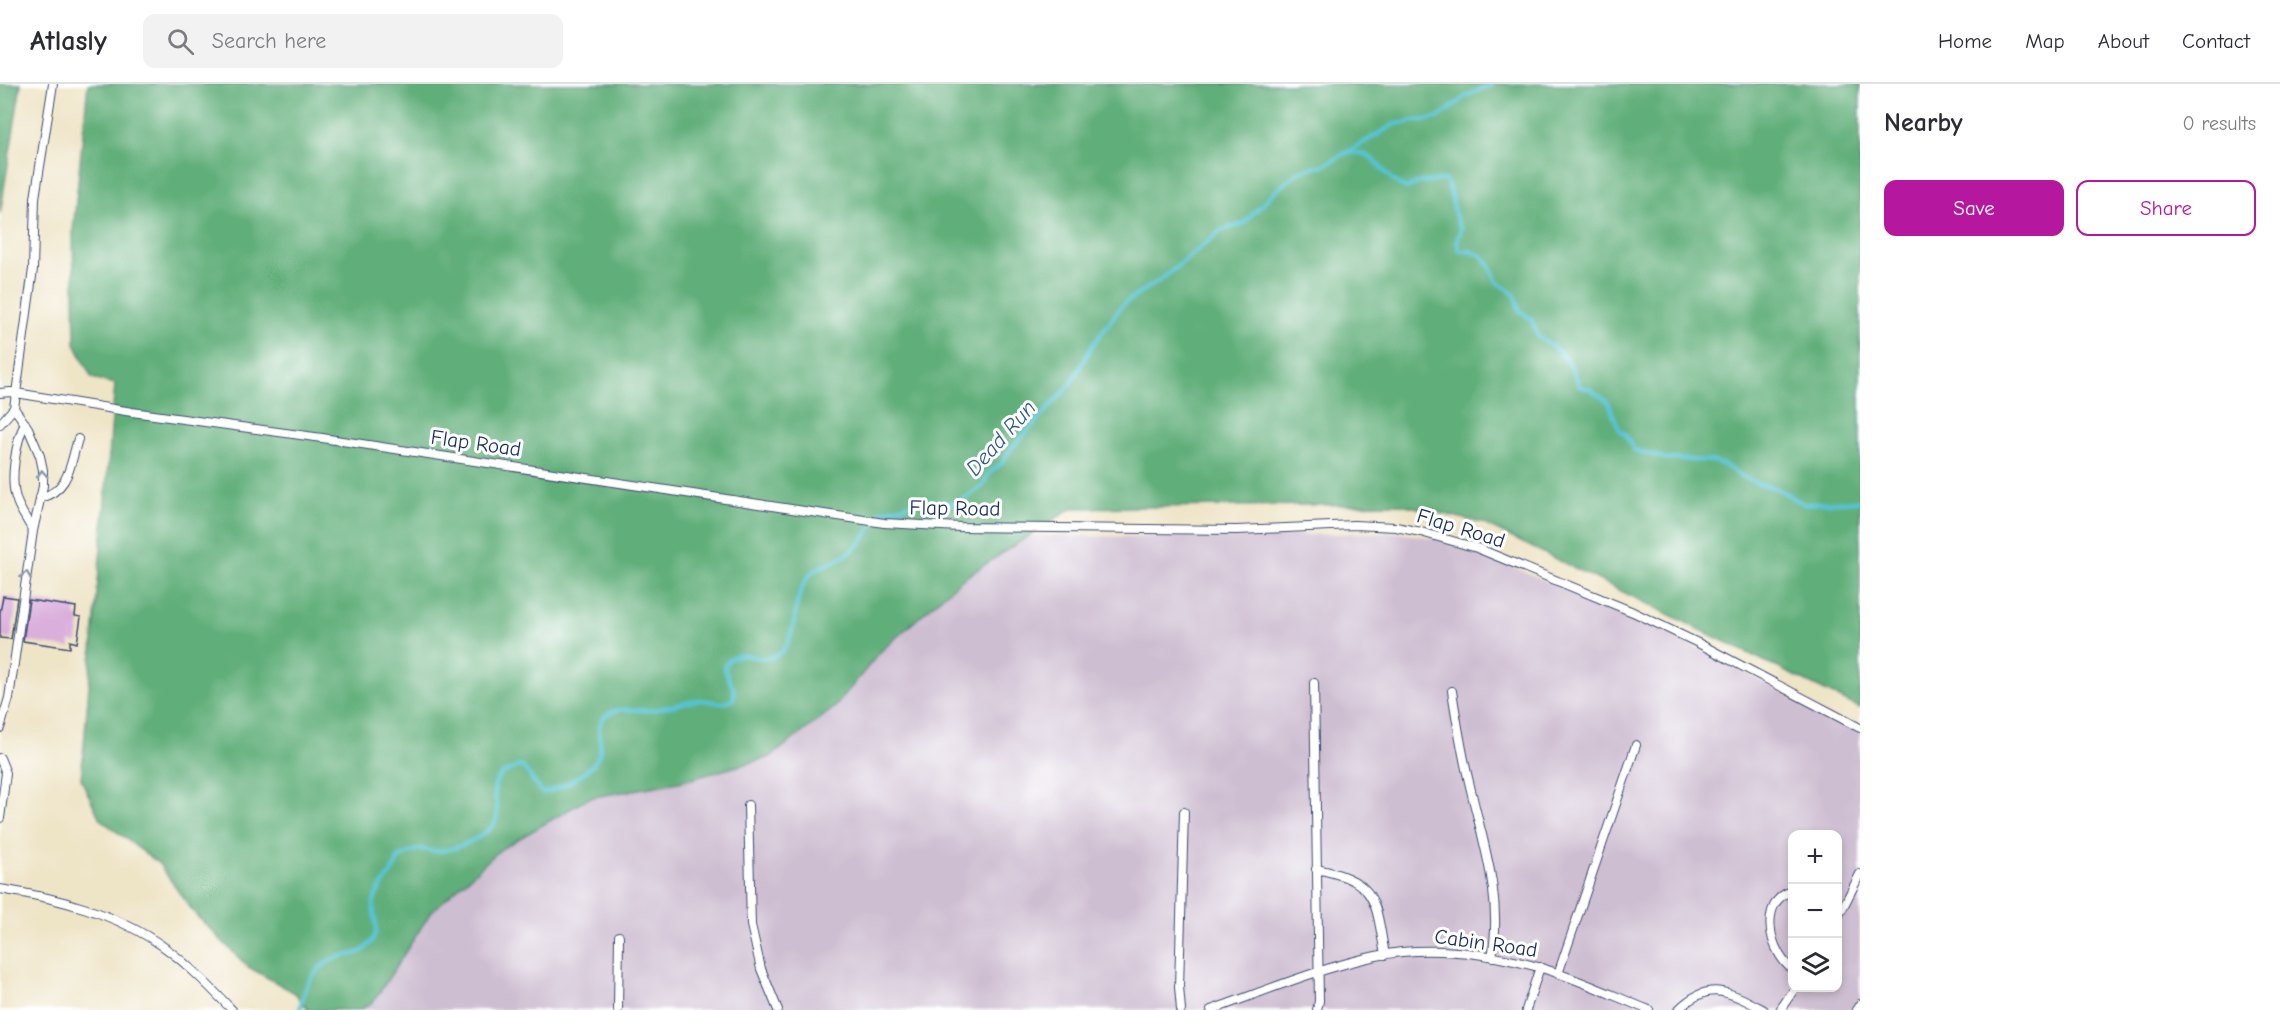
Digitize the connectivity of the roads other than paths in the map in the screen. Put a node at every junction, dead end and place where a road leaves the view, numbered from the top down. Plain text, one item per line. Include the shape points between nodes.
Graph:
1 (53, 84) edge
2 (0, 393) edge
3 (16, 393) junction
4 (14, 408) junction
5 (25, 423) junction
6 (0, 424) edge
7 (78, 439) dead end
8 (40, 498) junction
9 (33, 531) junction
10 (1314, 683) dead end
11 (1452, 691) dead end
12 (0, 728) edge
13 (1860, 728) edge
14 (1636, 746) dead end
15 (0, 758) edge
16 (748, 805) dead end
17 (1184, 812) dead end
18 (0, 818) edge
19 (1316, 869) junction
20 (1860, 874) edge
21 (3, 888) edge
22 (1788, 893) edge
23 (1842, 902) edge
24 (619, 936) dead end
25 (1385, 955) junction
26 (1492, 957) junction
27 (1788, 966) edge
28 (1540, 967) junction
29 (1318, 972) junction
30 (1558, 974) junction
31 (1792, 992) edge
32 (1860, 1004) edge
33 (232, 1010) edge
34 (618, 1010) edge
35 (778, 1010) edge
36 (1181, 1010) edge
37 (1212, 1010) edge
38 (1317, 1010) edge
39 (1526, 1010) edge
40 (1649, 1010) edge
41 (1677, 1010) edge
42 (1764, 1010) edge
43 (1780, 1010) edge
44 (1856, 1010) edge

1 - 3 lane via 35,198 33,269
2 - 3 lane, Flap Road
3 - 4 lane
3 - 13 lane, Flap Road via 884,523 1237,530 1396,527 1477,548 1633,612
4 - 5 lane
4 - 6 lane
8 -> 5 lane via 42,463
5 - 9 lane via 18,437 14,488
7 - 8 lane via 63,485
8 - 9 lane
12 -> 9 lane via 9,698
10 - 19 lane
11 - 26 lane via 1469,785 1490,864 1496,935
14 - 30 lane
15 - 18 lane via 6,773
16 - 35 lane via 751,925 761,969
17 - 36 lane
19 - 25 lane via 1337,873 1370,893 1377,908
19 - 29 lane
20 - 23 lane
21 - 33 lane via 57,899 131,927 165,948
22 - 27 lane via 1773,910 1772,939 1775,950
24 - 34 lane
25 - 26 lane, Cabin Road via 1438,951
25 - 29 lane, Cabin Road
26 - 28 lane, Cabin Road
28 - 30 lane, Cabin Road
28 - 39 lane
29 - 37 lane, Cabin Road
29 - 38 lane
30 - 40 lane, Cabin Road
31 - 43 lane
32 - 44 lane
41 - 42 lane via 1695,996 1716,990

